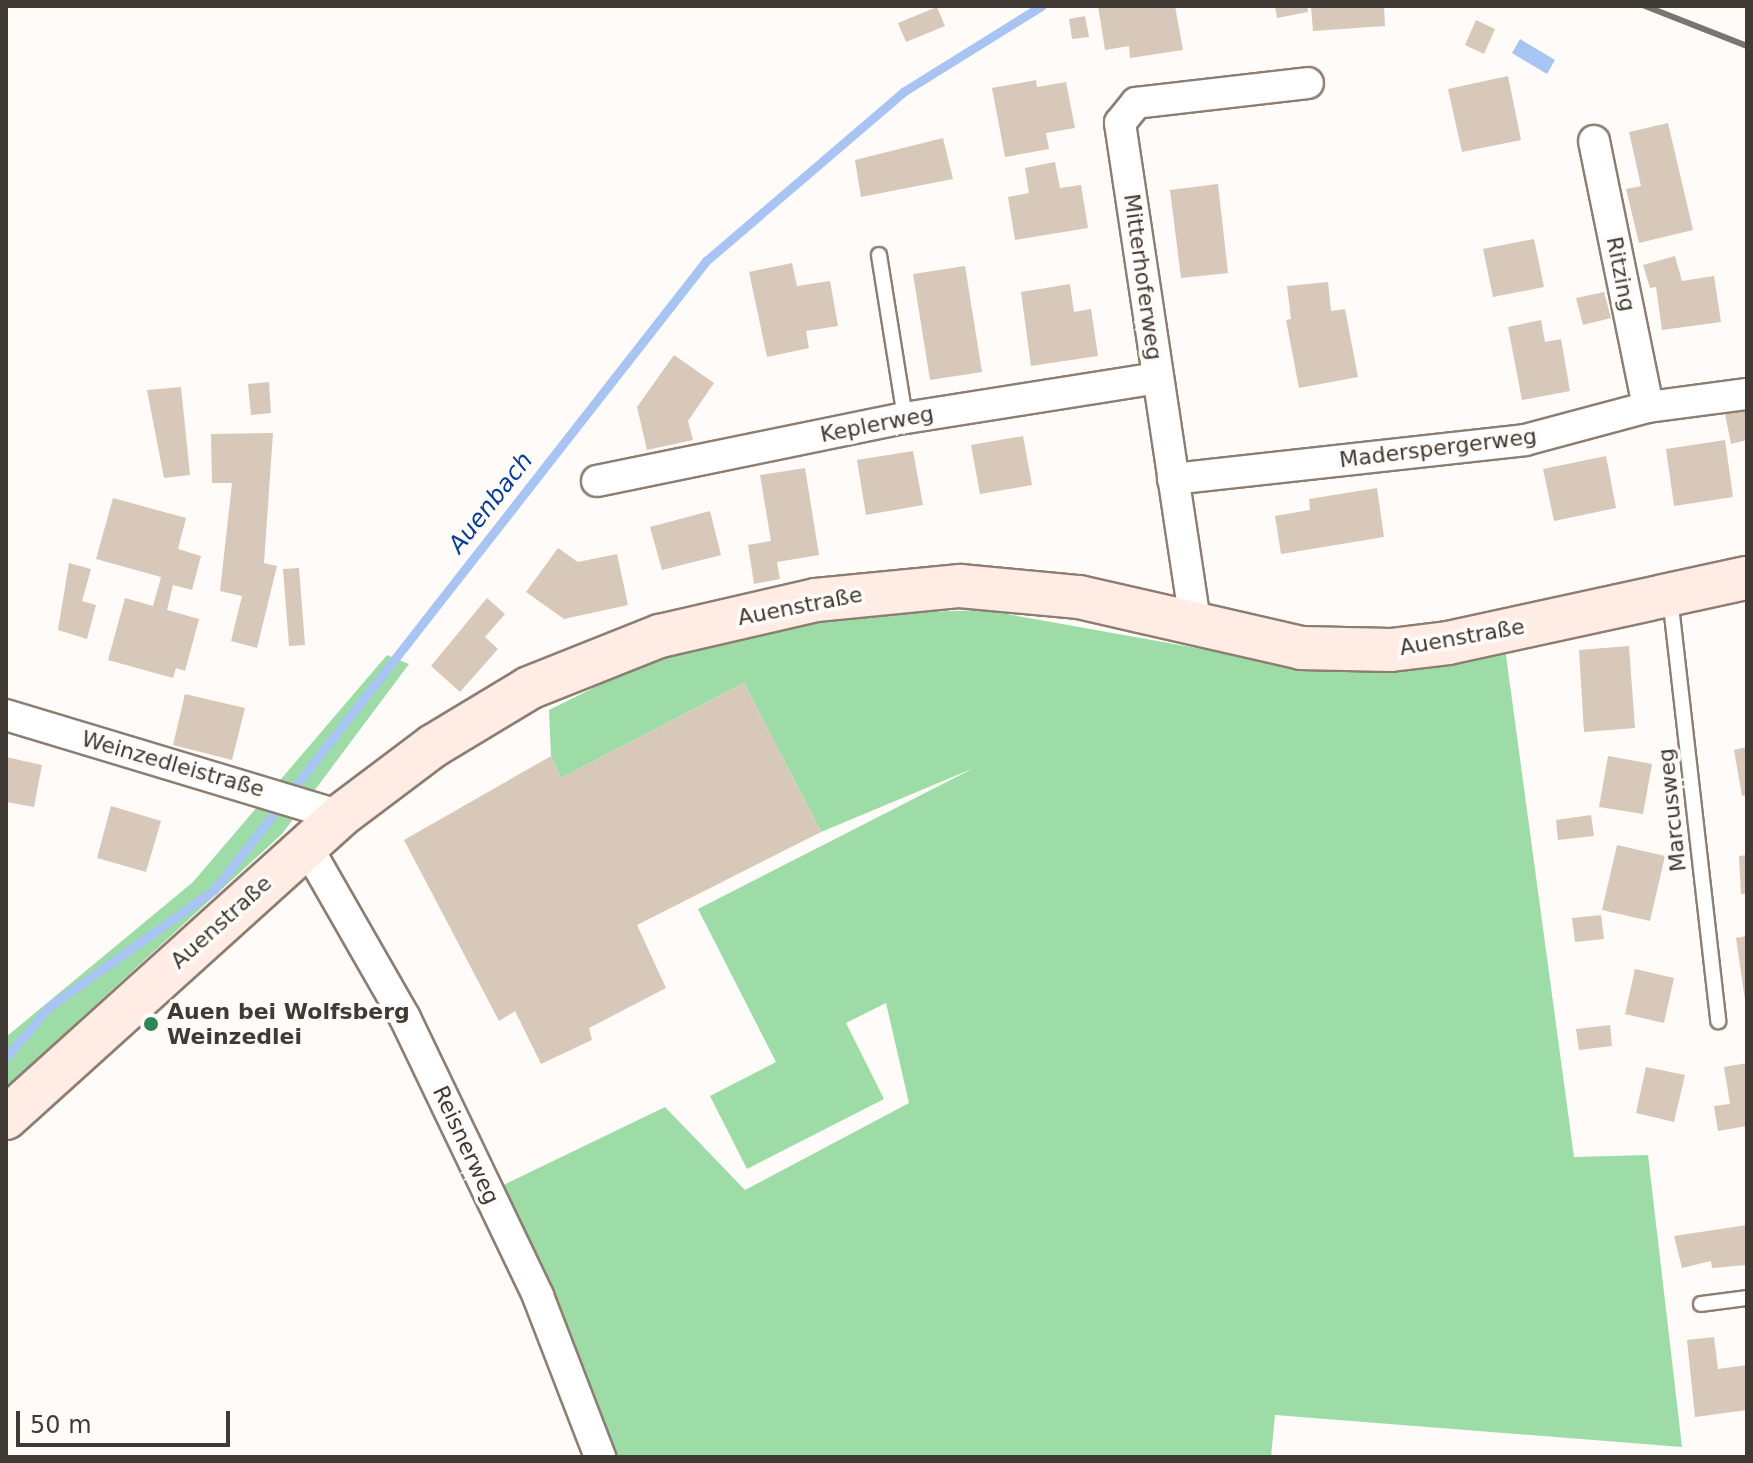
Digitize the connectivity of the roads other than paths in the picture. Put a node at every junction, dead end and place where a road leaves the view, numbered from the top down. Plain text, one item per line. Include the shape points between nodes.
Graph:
1 (1308, 83) dead end
2 (1594, 141) dead end
3 (879, 255) dead end
4 (1158, 378) junction
5 (1747, 394) edge
6 (1648, 407) junction
7 (905, 418) junction
8 (1173, 479) junction
9 (597, 481) dead end
10 (1747, 578) edge
11 (1669, 594) junction
12 (1196, 628) junction
13 (6, 715) edge
14 (324, 810) junction
15 (306, 845) junction
16 (1718, 1021) dead end
17 (6, 1118) edge
18 (1747, 1298) edge
19 (1701, 1304) dead end
20 (600, 1457) edge

1 - 4 street, Mitterhoferweg via 1136,103 1120,123
2 - 6 street, Ritzing
3 - 7 lane
4 - 7 street, Keplerweg
4 - 8 street, Mitterhoferweg
5 - 6 street, Maderspergerweg
6 - 8 street, Maderspergerweg via 1525,440
7 - 9 street, Keplerweg
8 - 12 street, Mitterhoferweg
10 - 11 street, Auenstraße
11 - 12 street, Auenstraße via 1448,643 1391,650 1301,648
11 - 16 lane, Marcusweg
12 - 14 street, Auenstraße via 1079,597 1019,590 893,588 816,600 660,636 568,670 478,717
13 - 14 street, Weinzedleistraße
14 - 15 street, Auenstraße
15 - 17 street, Auenstraße
15 - 20 street, Reisnerweg via 405,1018 538,1296
18 - 19 lane

